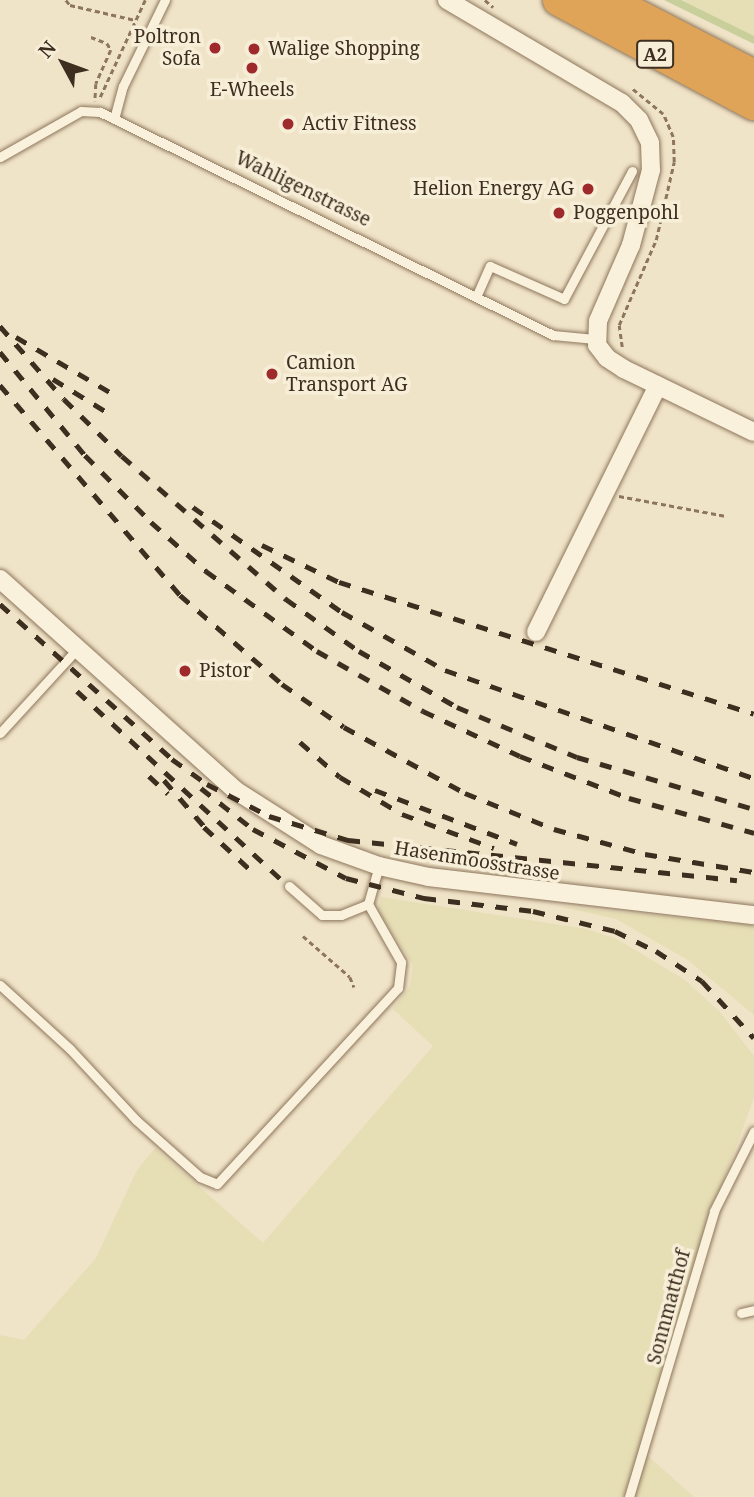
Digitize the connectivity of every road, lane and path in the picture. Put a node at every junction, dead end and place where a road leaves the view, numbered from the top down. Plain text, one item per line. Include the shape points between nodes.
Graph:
1 (66, 0) edge
2 (145, 0) edge
3 (166, 0) edge
4 (447, 0) edge
5 (485, 0) edge
6 (559, 0) edge
7 (607, 0) edge
8 (499, 13) dead end
9 (135, 20) junction
10 (91, 37) dead end
11 (754, 76) edge
12 (627, 86) dead end
13 (100, 97) dead end
14 (754, 104) edge
15 (98, 111) junction
16 (114, 119) junction
17 (0, 158) edge
18 (632, 171) dead end
19 (476, 297) junction
20 (595, 339) junction
21 (624, 358) dead end
22 (658, 385) junction
23 (754, 432) edge
24 (604, 493) junction
25 (726, 516) dead end
26 (0, 579) edge
27 (536, 632) dead end
28 (77, 649) junction
29 (0, 733) edge
30 (379, 866) junction
31 (289, 886) dead end
32 (368, 904) junction
33 (754, 915) edge
34 (303, 936) dead end
35 (0, 985) edge
36 (354, 988) dead end
37 (754, 1131) edge
38 (754, 1310) edge
39 (741, 1313) dead end
40 (629, 1497) edge

1 - 9 path via 70,5
2 - 9 path
3 - 16 lane via 123,86
4 - 20 street via 622,103 645,131 652,157 648,183 631,245 602,309
5 - 8 path
6 - 14 highway, A2
7 - 11 highway, A2
9 - 13 path
10 - 15 path via 107,43 111,50 96,84
12 - 21 path via 646,96 663,114 673,137 674,162 656,240 619,325
15 - 16 lane, Wahligenstrasse
15 - 17 lane via 81,111
16 - 19 lane, Wahligenstrasse
18 - 19 lane via 564,299 490,266
19 - 20 lane, Wahligenstrasse via 553,335
20 - 22 street via 607,358
22 - 23 street
22 - 24 street
24 - 25 path
24 - 27 street
26 - 28 street, Hasenmoosstrasse
28 - 29 lane
28 - 30 street, Hasenmoosstrasse via 254,805 321,845
30 - 32 lane
30 - 33 street, Hasenmoosstrasse via 559,895
31 - 32 lane via 321,915 341,915
32 - 35 lane via 401,962 398,988 226,1178 214,1184 136,1120 70,1049
34 - 36 path via 350,977
37 - 40 lane, Sonnmatthof via 714,1211
38 - 39 lane

